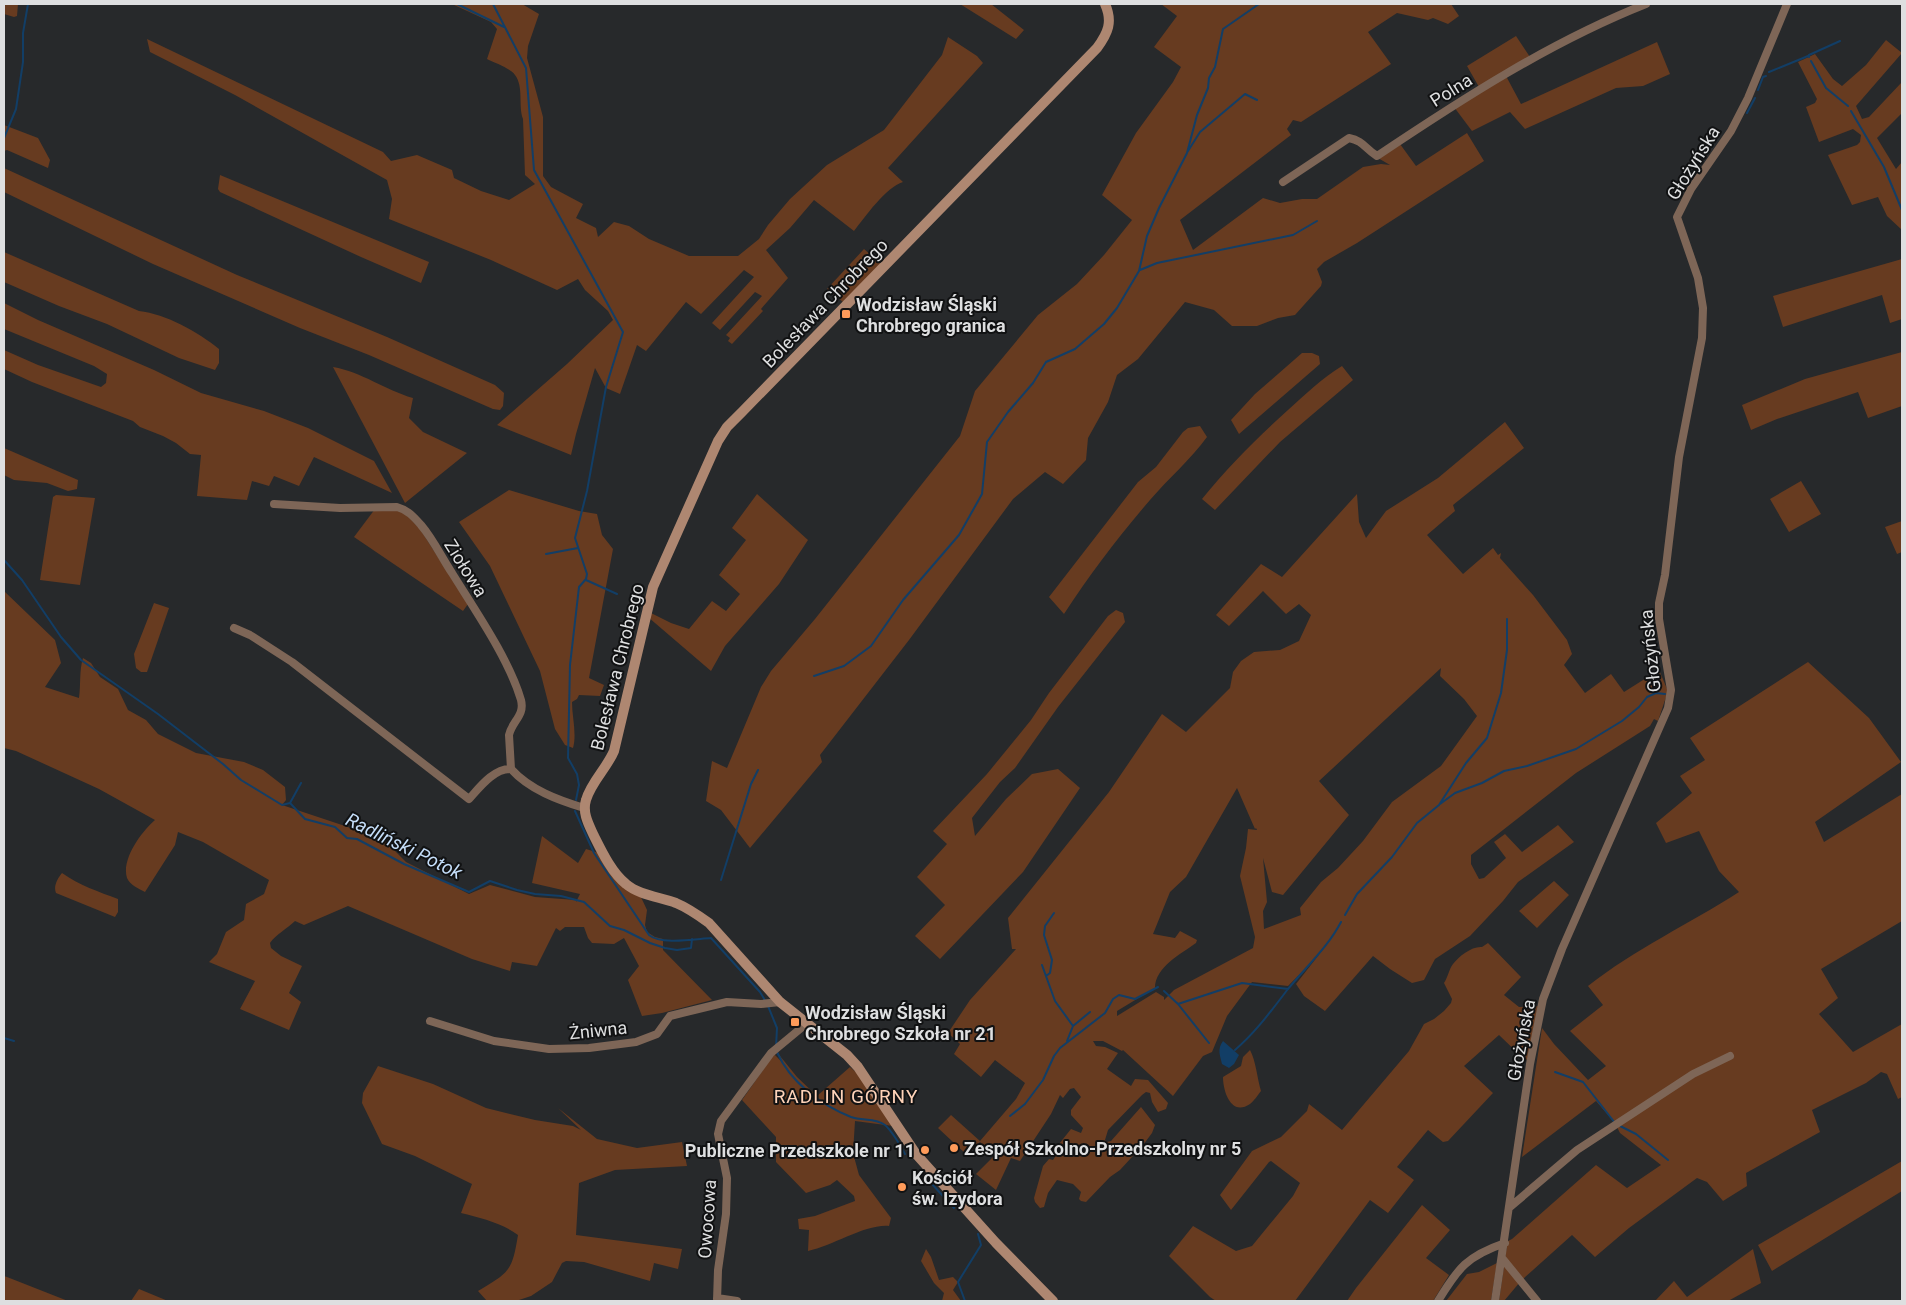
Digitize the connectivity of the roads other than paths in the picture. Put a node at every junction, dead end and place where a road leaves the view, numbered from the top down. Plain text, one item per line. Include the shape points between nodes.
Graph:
1 (1105, 4) edge
2 (1646, 4) edge
3 (1787, 4) edge
4 (1283, 182) dead end
5 (274, 504) dead end
6 (234, 628) dead end
7 (511, 769) junction
8 (584, 808) junction
9 (775, 1003) junction
10 (430, 1021) dead end
11 (806, 1024) junction
12 (1730, 1056) dead end
13 (1510, 1207) junction
14 (1504, 1243) junction
15 (1502, 1258) junction
16 (717, 1299) edge
17 (737, 1301) edge
18 (1053, 1301) edge
19 (1438, 1301) edge
20 (1495, 1301) edge
21 (1537, 1301) edge

1 - 8 street, Bolesława Chrobrego via 1109,28 1097,48 742,412 718,441 653,587 614,751 590,790
2 - 4 street, Polna via 1587,30 1503,75 1377,156 1360,141 1349,138
3 - 13 street, Głożyńska via 1731,131 1691,189 1677,217 1698,278 1703,308 1702,338 1679,457 1659,604 1670,690 1668,708 1543,999 1530,1064
5 - 7 street, Ziołowa via 397,507 406,509 422,526 491,636 521,702 521,714 509,735
6 - 7 street via 292,662 469,799 491,777
7 - 8 street via 532,788
8 - 9 street via 596,841 620,878 634,890 696,913
9 - 10 street, Żniwna via 727,1002 670,1016 657,1034 636,1042 589,1048 549,1049 494,1041
9 - 11 street
11 - 16 street, Owocowa via 771,1053 721,1121 718,1134 727,1178
11 - 18 street via 858,1068 916,1154
12 - 13 street via 1693,1074 1577,1150
13 - 14 street, Głożyńska
14 - 15 street, Głożyńska
14 - 19 street via 1465,1263
15 - 20 street, Głożyńska
15 - 21 street
16 - 17 street

